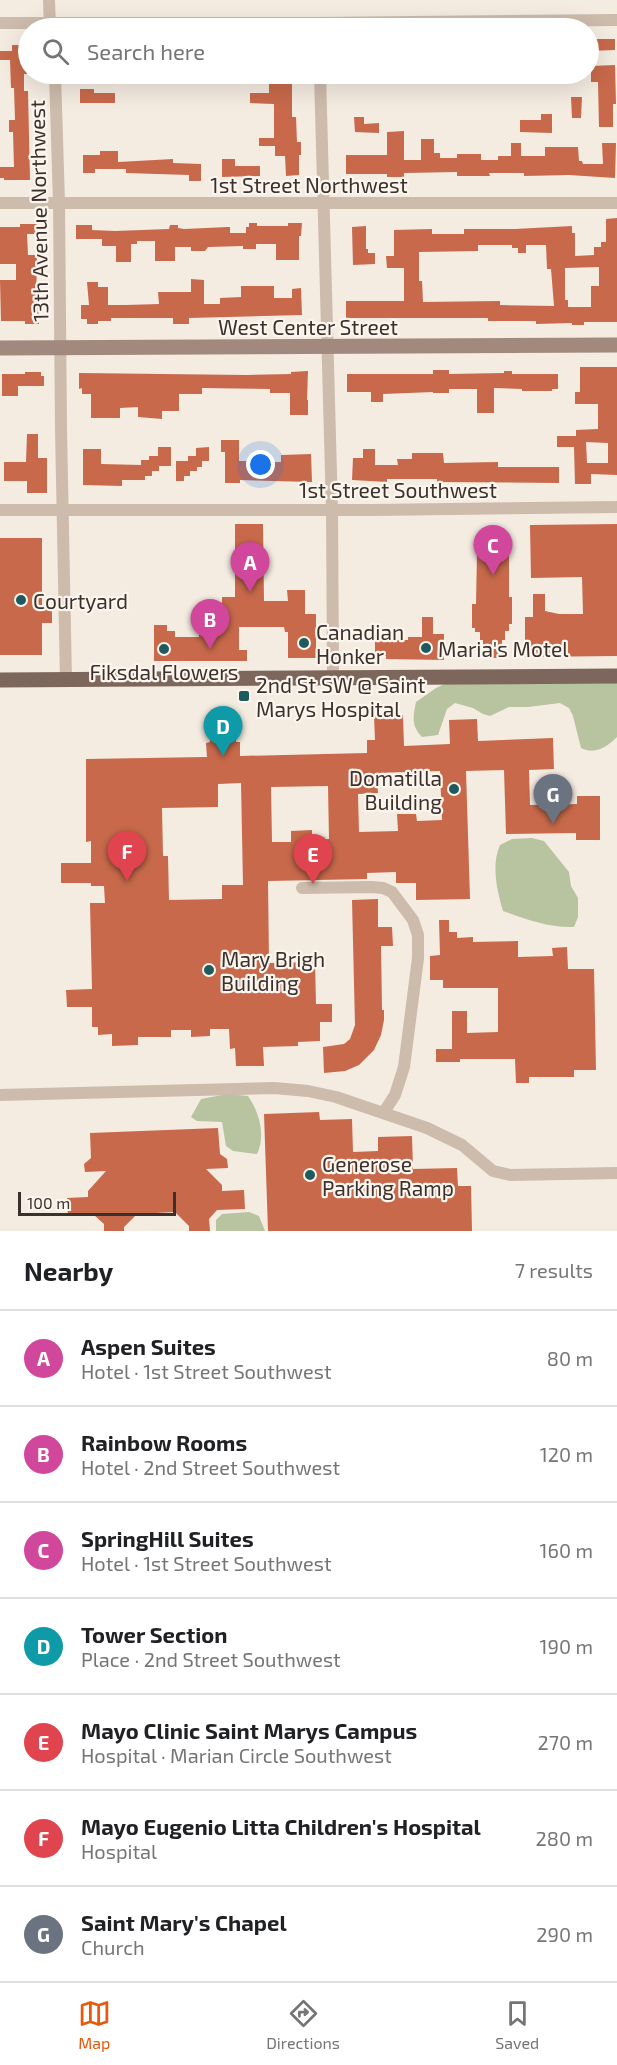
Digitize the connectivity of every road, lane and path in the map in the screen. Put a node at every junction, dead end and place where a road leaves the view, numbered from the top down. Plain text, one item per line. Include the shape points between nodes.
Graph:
1 (49, 0) edge
2 (50, 18) edge
3 (599, 20) edge
4 (617, 20) edge
5 (0, 22) edge
6 (18, 23) edge
7 (55, 84) edge
8 (320, 84) edge
9 (617, 202) edge
10 (0, 203) edge
11 (59, 203) junction
12 (323, 203) junction
13 (617, 345) edge
14 (327, 346) junction
15 (0, 348) edge
16 (60, 348) junction
17 (617, 507) edge
18 (0, 510) edge
19 (63, 510) junction
20 (332, 510) junction
21 (617, 676) edge
22 (333, 678) junction
23 (0, 680) edge
24 (66, 680) junction
25 (302, 888) dead end
26 (0, 1095) edge
27 (384, 1112) junction
28 (617, 1173) edge

1 - 2 street
3 - 4 street
5 - 6 street
7 - 11 street, 13th Avenue Northwest
8 - 12 street
9 - 12 street, 1st Street Northwest
10 - 11 street, 1st Street Northwest
11 - 12 street, 1st Street Northwest
11 - 16 street, 13th Avenue Northwest
12 - 14 street
13 - 14 street, West Center Street
14 - 16 street, West Center Street
14 - 20 street
15 - 16 street, West Center Street
16 - 19 street, 13th Avenue Northwest
17 - 20 street, 1st Street Southwest
18 - 19 street, 1st Street Southwest
19 - 20 street, 1st Street Southwest
19 - 24 street, 13th Avenue Northwest
20 - 22 street
21 - 22 main road
22 - 24 main road
23 - 24 main road
25 - 27 street via 383,888 392,891 415,924 418,958 404,1067
26 - 27 street via 291,1089 336,1097
27 - 28 street via 450,1138 493,1171 510,1175

